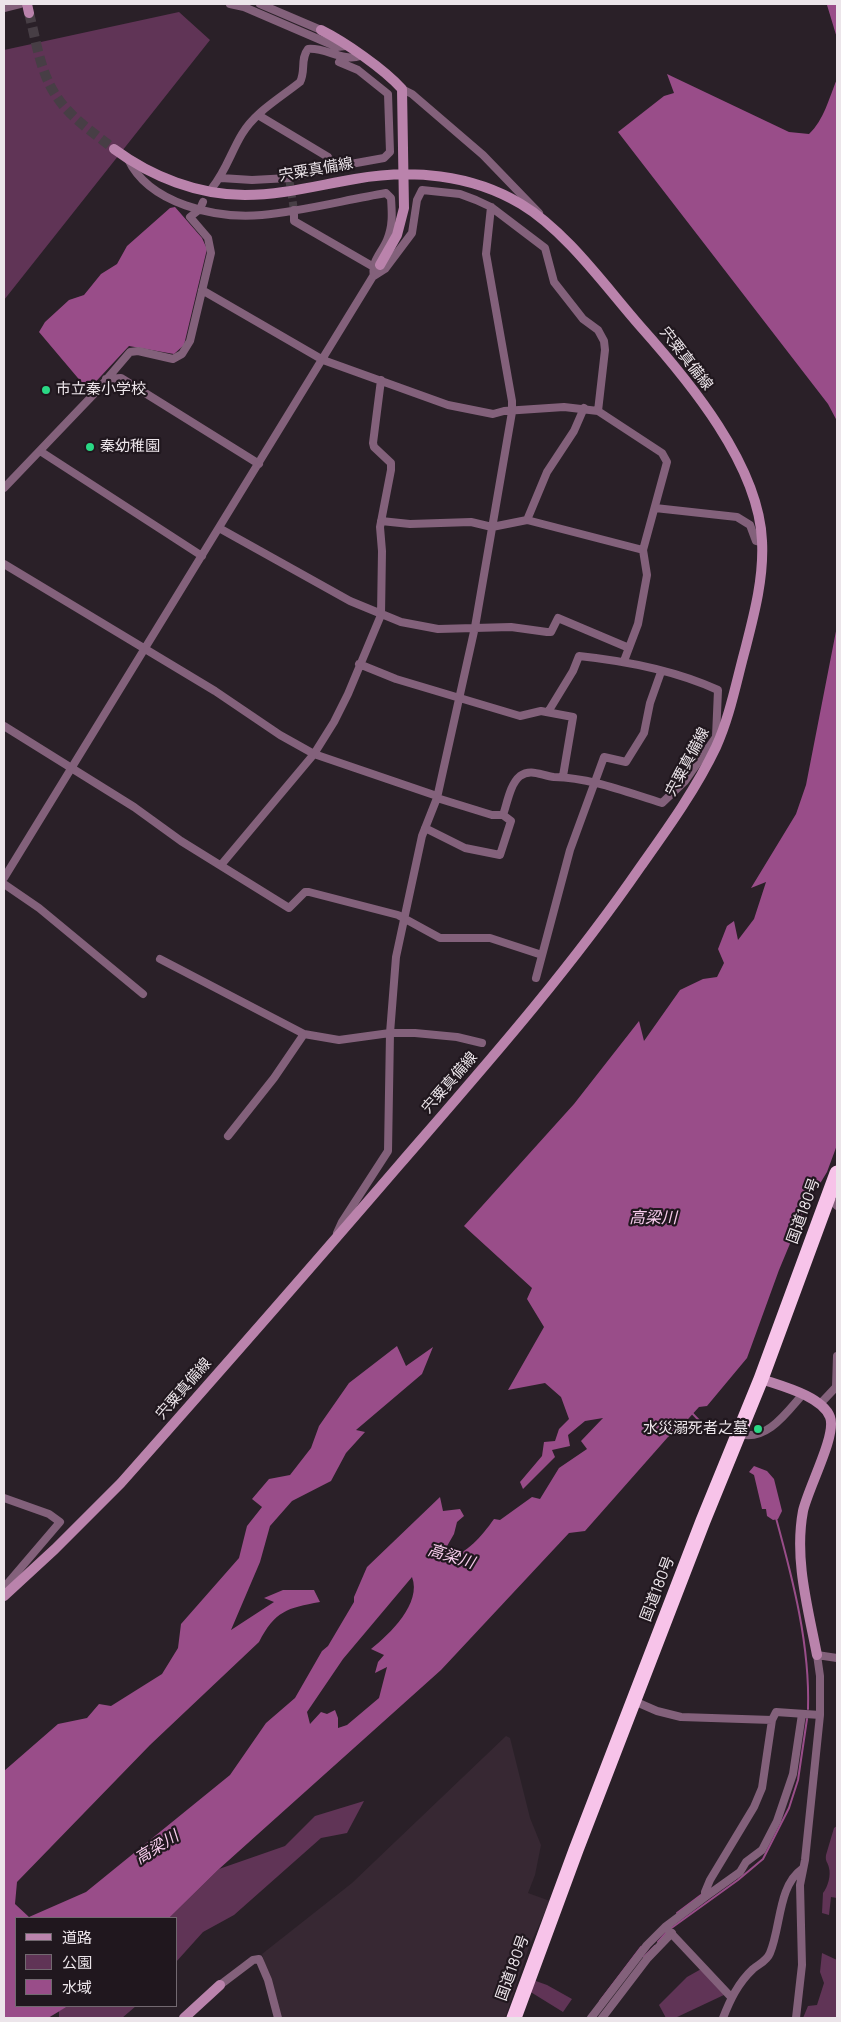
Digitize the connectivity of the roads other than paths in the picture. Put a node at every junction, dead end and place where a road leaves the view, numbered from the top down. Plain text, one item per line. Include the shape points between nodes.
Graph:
1 (20, 4) edge
2 (230, 4) edge
3 (260, 4) edge
4 (4, 8) edge
5 (321, 30) joint
6 (346, 46) junction
7 (360, 56) junction
8 (339, 62) dead end
9 (402, 89) junction
10 (258, 115) junction
11 (114, 149) tunnel mouth
12 (128, 159) junction
13 (334, 166) junction
14 (404, 173) junction
15 (221, 178) junction
16 (212, 188) dead end
17 (201, 206) junction
18 (491, 207) junction
19 (294, 210) junction
20 (560, 236) junction
21 (376, 266) junction
22 (374, 276) junction
23 (202, 290) junction
24 (323, 360) junction
25 (106, 379) junction
26 (381, 380) junction
27 (584, 408) junction
28 (598, 411) junction
29 (512, 412) junction
30 (40, 451) junction
31 (258, 464) junction
32 (4, 488) edge
33 (655, 508) junction
34 (526, 520) junction
35 (381, 521) junction
36 (492, 527) junction
37 (219, 528) junction
38 (762, 543) junction
39 (643, 550) junction
40 (202, 556) junction
41 (4, 564) edge
42 (381, 615) junction
43 (475, 627) junction
44 (144, 648) junction
45 (629, 648) junction
46 (624, 661) junction
47 (359, 664) junction
48 (661, 672) junction
49 (459, 696) junction
50 (548, 712) junction
51 (4, 726) edge
52 (717, 738) junction
53 (314, 754) junction
54 (72, 768) junction
55 (563, 776) junction
56 (594, 781) junction
57 (437, 797) junction
58 (503, 815) junction
59 (425, 828) junction
60 (221, 865) junction
61 (4, 878) edge
62 (4, 884) edge
63 (403, 917) junction
64 (542, 955) junction
65 (160, 959) dead end
66 (536, 978) dead end
67 (143, 994) dead end
68 (390, 1033) junction
69 (304, 1034) junction
70 (482, 1043) dead end
71 (228, 1136) dead end
72 (837, 1173) edge
73 (832, 1202) edge
74 (334, 1240) junction
75 (837, 1356) edge
76 (762, 1379) junction
77 (803, 1394) junction
78 (820, 1404) junction
79 (739, 1434) junction
80 (4, 1498) edge
81 (4, 1595) edge
82 (816, 1655) junction
83 (837, 1658) edge
84 (634, 1701) junction
85 (802, 1714) junction
86 (820, 1715) junction
87 (772, 1720) junction
88 (802, 1869) junction
89 (705, 1895) junction
90 (668, 1930) junction
91 (220, 1985) joint
92 (731, 1997) junction
93 (184, 2018) edge
94 (278, 2018) edge
95 (514, 2018) edge
96 (591, 2018) edge
97 (602, 2018) edge
98 (723, 2018) edge
99 (796, 2018) edge

1 - 4 street
2 - 6 street via 337,46
3 - 5 street
5 - 6 main road
6 - 7 main road
7 - 9 main road
7 - 10 street via 352,58 308,49 303,55 304,74 300,82
8 - 13 street via 358,70 388,94 390,152 384,158
9 - 14 main road
9 - 20 street via 483,155
10 - 13 street via 328,157
10 - 15 street via 242,134
11 - 12 main road, 宍粟真備線
12 - 14 main road, 宍粟真備線 via 174,182 222,194 270,194
12 - 17 street via 134,172 145,183 165,196
13 - 15 street via 289,178
14 - 20 main road, 宍粟真備線 via 444,177 498,192 523,205
14 - 21 main road via 402,222
15 - 16 street
17 - 19 street via 224,214 261,215
17 - 23 street via 190,217 208,238 211,253
18 - 22 street via 460,194 422,190 417,200 412,233 385,269
18 - 28 street via 545,248 554,282 604,340
18 - 29 street via 486,254
19 - 21 street via 294,220
19 - 21 street via 386,192 391,198 393,221
20 - 38 main road, 宍粟真備線 via 691,386 739,461 755,498
21 - 22 street
22 - 24 street
23 - 24 street
23 - 25 street via 190,341 182,354 173,359 134,351
24 - 26 street
24 - 31 street
25 - 30 street
25 - 31 street via 122,378
26 - 29 street via 448,405 493,414
26 - 35 street via 373,442 391,463 392,470
27 - 28 street
27 - 29 street
27 - 34 street via 574,431 547,472
28 - 33 street via 666,457
29 - 36 street
30 - 32 street
30 - 40 street
31 - 37 street
33 - 38 street via 737,517 750,525 756,541
33 - 39 street
34 - 36 street
34 - 39 street
35 - 36 street via 410,524 471,522
35 - 42 street
36 - 43 street
37 - 40 street
37 - 42 street
38 - 52 main road, 宍粟真備線 via 757,605 727,718
39 - 45 street via 647,575 638,624
40 - 44 street
41 - 44 street
42 - 43 street via 438,629
42 - 47 street
43 - 45 street via 550,632 558,618 562,618
43 - 49 street
44 - 53 street
44 - 54 street
45 - 46 street
46 - 48 street
46 - 50 street via 579,656
47 - 49 street via 396,679
47 - 53 street via 334,722
48 - 52 street via 718,690
48 - 56 street via 644,733 626,762 604,757
49 - 50 street via 520,716
49 - 57 street
50 - 55 street via 573,717
51 - 54 street
52 - 56 street via 685,781 662,804
52 - 74 main road, 宍粟真備線 via 686,799 582,950
53 - 57 street
53 - 60 street
54 - 60 street
54 - 61 street
55 - 56 street
55 - 58 street via 528,772 520,776
56 - 64 street via 570,850
57 - 58 street
57 - 59 street
58 - 59 street via 511,821 500,855 465,848
59 - 63 street
60 - 63 street via 289,908 305,892 310,892
62 - 67 street
63 - 64 street via 440,938 490,938
63 - 68 street via 396,957
64 - 66 street
65 - 69 street
68 - 69 street via 339,1040
68 - 70 street via 449,1036
68 - 74 street via 388,1151
69 - 71 street
72 - 73 highway, 国道180号
73 - 76 highway, 国道180号
74 - 81 main road, 宍粟真備線 via 121,1482
75 - 78 street via 836,1387
76 - 77 main road
76 - 79 highway, 国道180号
77 - 78 main road
77 - 79 street via 770,1428 748,1436
78 - 82 main road via 830,1416 832,1432 808,1493 800,1545
79 - 84 highway, 国道180号
80 - 81 street via 49,1514 60,1522 7,1584
82 - 83 street
82 - 86 street via 820,1676
84 - 87 street via 681,1717
84 - 95 highway, 国道180号
85 - 86 street
85 - 87 street via 776,1712
85 - 89 street via 793,1774 777,1821 762,1850 746,1862 740,1872
86 - 88 street
87 - 89 street via 762,1788
88 - 92 street via 792,1876 785,1894 768,1957 752,1970
88 - 99 street via 802,1965
89 - 90 street
90 - 92 street
90 - 96 street via 647,1945
90 - 97 street
91 - 93 main road
91 - 94 street via 259,1959
92 - 98 street

